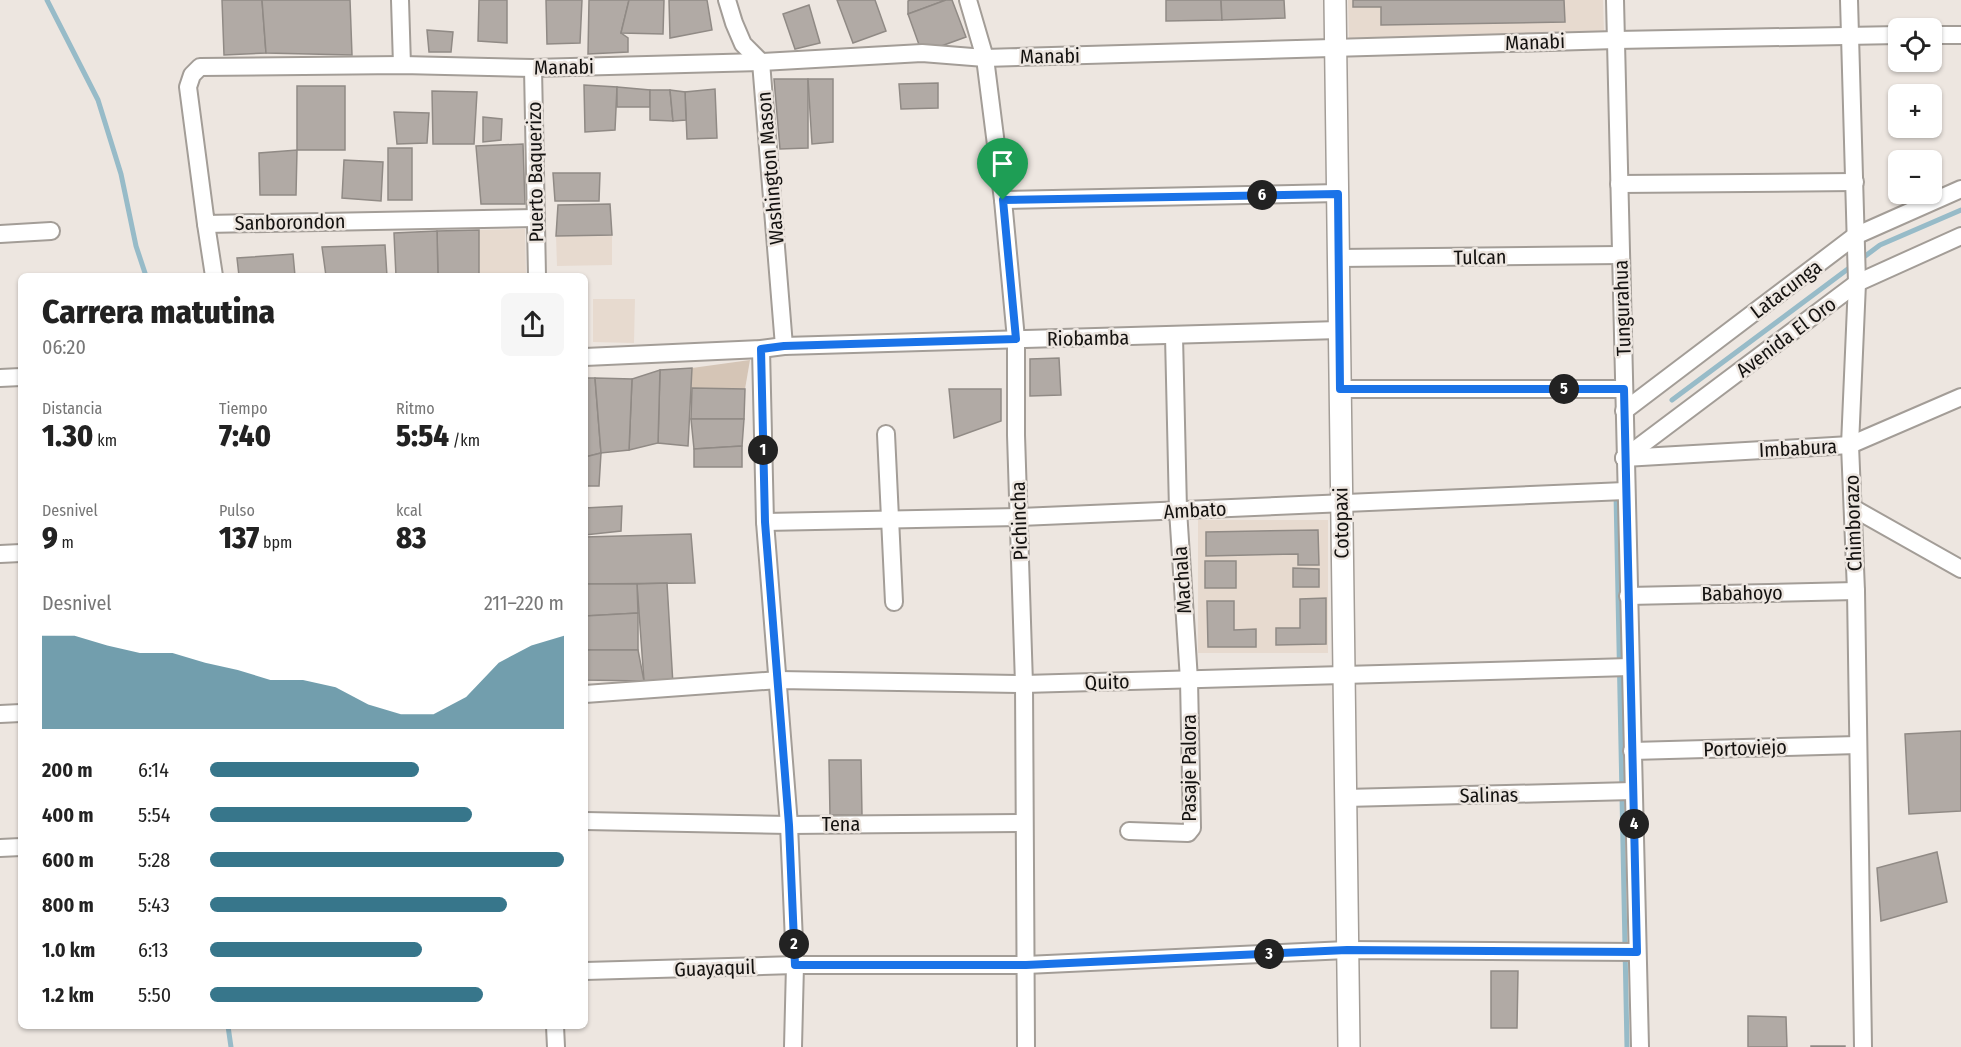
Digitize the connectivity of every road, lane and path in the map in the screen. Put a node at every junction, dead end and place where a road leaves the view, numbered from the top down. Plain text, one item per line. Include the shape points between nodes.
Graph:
1 (400, 0) edge
2 (727, 0) edge
3 (968, 0) edge
4 (1335, 0) edge
5 (1615, 0) edge
6 (1850, 0) edge
7 (1888, 35) edge
8 (1942, 35) edge
9 (1961, 35) edge
10 (1851, 36) junction
11 (1616, 40) junction
12 (1337, 49) junction
13 (986, 58) junction
14 (761, 62) junction
15 (402, 65) junction
16 (200, 67) joint
17 (533, 68) junction
18 (1855, 182) junction
19 (1619, 184) junction
20 (1961, 189) edge
21 (1338, 194) junction
22 (1003, 200) junction
23 (536, 218) junction
24 (206, 224) junction
25 (51, 231) dead end
26 (0, 234) edge
27 (1961, 236) edge
28 (1856, 240) junction
29 (1620, 255) junction
30 (1339, 258) junction
31 (214, 273) edge
32 (537, 273) edge
33 (1857, 279) junction
34 (1340, 330) junction
35 (1174, 336) junction
36 (1016, 339) junction
37 (784, 346) junction
38 (761, 349) junction
39 (588, 357) edge
40 (18, 377) edge
41 (0, 378) edge
42 (1340, 389) junction
43 (1624, 389) junction
44 (1961, 397) edge
45 (1624, 411) junction
46 (886, 434) dead end
47 (1851, 445) junction
48 (1624, 458) junction
49 (1625, 491) junction
50 (1341, 503) junction
51 (1853, 508) junction
52 (1178, 510) junction
53 (1020, 517) junction
54 (891, 519) junction
55 (765, 522) junction
56 (18, 553) edge
57 (0, 554) edge
58 (1958, 564) edge
59 (1856, 591) junction
60 (1628, 596) junction
61 (894, 602) dead end
62 (1629, 667) junction
63 (1344, 675) junction
64 (779, 680) junction
65 (1189, 680) junction
66 (1024, 684) junction
67 (588, 694) edge
68 (18, 713) edge
69 (0, 714) edge
70 (1858, 745) junction
71 (1632, 751) junction
72 (1632, 791) junction
73 (1345, 798) junction
74 (588, 821) edge
75 (1024, 824) junction
76 (789, 825) junction
77 (1129, 831) dead end
78 (18, 847) edge
79 (0, 848) edge
80 (1347, 950) junction
81 (1636, 952) junction
82 (795, 965) junction
83 (1026, 965) junction
84 (588, 972) edge
85 (555, 1029) edge
86 (556, 1047) edge
87 (793, 1047) edge
88 (1026, 1047) edge
89 (1349, 1047) edge
90 (1640, 1047) edge
91 (1863, 1047) edge

1 - 15 street
2 - 14 street via 743,44
3 - 13 street, Pichincha
4 - 12 street, Cotopaxi
5 - 11 street, Tungurahua
6 - 10 street, Chimborazo
7 - 10 street, Manabi
8 - 9 street
10 - 11 street, Manabi
10 - 18 street, Chimborazo
11 - 12 street, Manabi
11 - 19 street, Tungurahua
12 - 13 street, Manabi
12 - 21 street, Cotopaxi
13 - 14 street, Manabi via 922,53
13 - 22 street, Pichincha
14 - 17 street, Manabi
14 - 37 street, Washington Mason
15 - 16 street, Manabi
15 - 17 street, Manabi
16 - 24 street, Sanborondon via 188,87
17 - 23 street, Puerto Baquerizo
18 - 19 street
18 - 28 street, Chimborazo
19 - 29 street, Tungurahua
20 - 28 street, Latacunga
21 - 22 street
21 - 30 street, Cotopaxi
22 - 36 street, Pichincha
23 - 24 street, Sanborondon
23 - 32 street, Puerto Baquerizo
24 - 31 street
25 - 26 street
27 - 33 street, Avenida El Oro
28 - 33 street, Chimborazo
28 - 45 street, Latacunga
29 - 30 street, Tulcan
29 - 43 street, Tungurahua
30 - 34 street, Cotopaxi
33 - 47 street, Chimborazo
33 - 48 street, Avenida El Oro
34 - 35 street, Riobamba
34 - 42 street, Cotopaxi
35 - 36 street, Riobamba
35 - 52 street, Machala
36 - 37 street, Riobamba
36 - 53 street, Pichincha
37 - 38 street, Riobamba
38 - 39 street, Riobamba
38 - 55 street
40 - 41 street
42 - 43 street
42 - 50 street, Cotopaxi
43 - 45 street, Tungurahua
44 - 47 street, Imbabura
45 - 48 street, Tungurahua
46 - 54 street
47 - 48 street, Imbabura
47 - 51 street, Chimborazo
48 - 49 street, Tungurahua
49 - 50 street, Ambato
49 - 60 street, Tungurahua
50 - 52 street, Ambato
50 - 63 street, Cotopaxi
51 - 58 street
51 - 59 street, Chimborazo
52 - 53 street, Ambato
52 - 65 street, Machala
53 - 54 street, Ambato
53 - 66 street, Pichincha
54 - 55 street, Ambato
54 - 61 street
55 - 64 street
56 - 57 street
59 - 60 street, Babahoyo
59 - 70 street, Chimborazo
60 - 62 street, Tungurahua
62 - 63 street, Quito
62 - 71 street, Tungurahua
63 - 65 street, Quito
63 - 73 street, Cotopaxi
64 - 66 street, Quito
64 - 67 street, Quito
64 - 76 street
65 - 66 street, Quito
65 - 77 street, Pasaje Palora via 1192,828 1188,833
66 - 75 street, Pichincha
68 - 69 street
70 - 71 street, Portoviejo
70 - 91 street, Chimborazo
71 - 72 street, Tungurahua
72 - 73 street, Salinas
72 - 81 street, Tungurahua
73 - 80 street, Cotopaxi
74 - 76 street, Tena
75 - 76 street, Tena
75 - 83 street, Pichincha
76 - 82 street
78 - 79 street
80 - 81 street, Guayaquil
80 - 83 street, Guayaquil
80 - 89 street, Cotopaxi
81 - 90 street, Tungurahua
82 - 83 street, Guayaquil
82 - 84 street, Guayaquil
82 - 87 street
83 - 88 street, Pichincha
85 - 86 street

